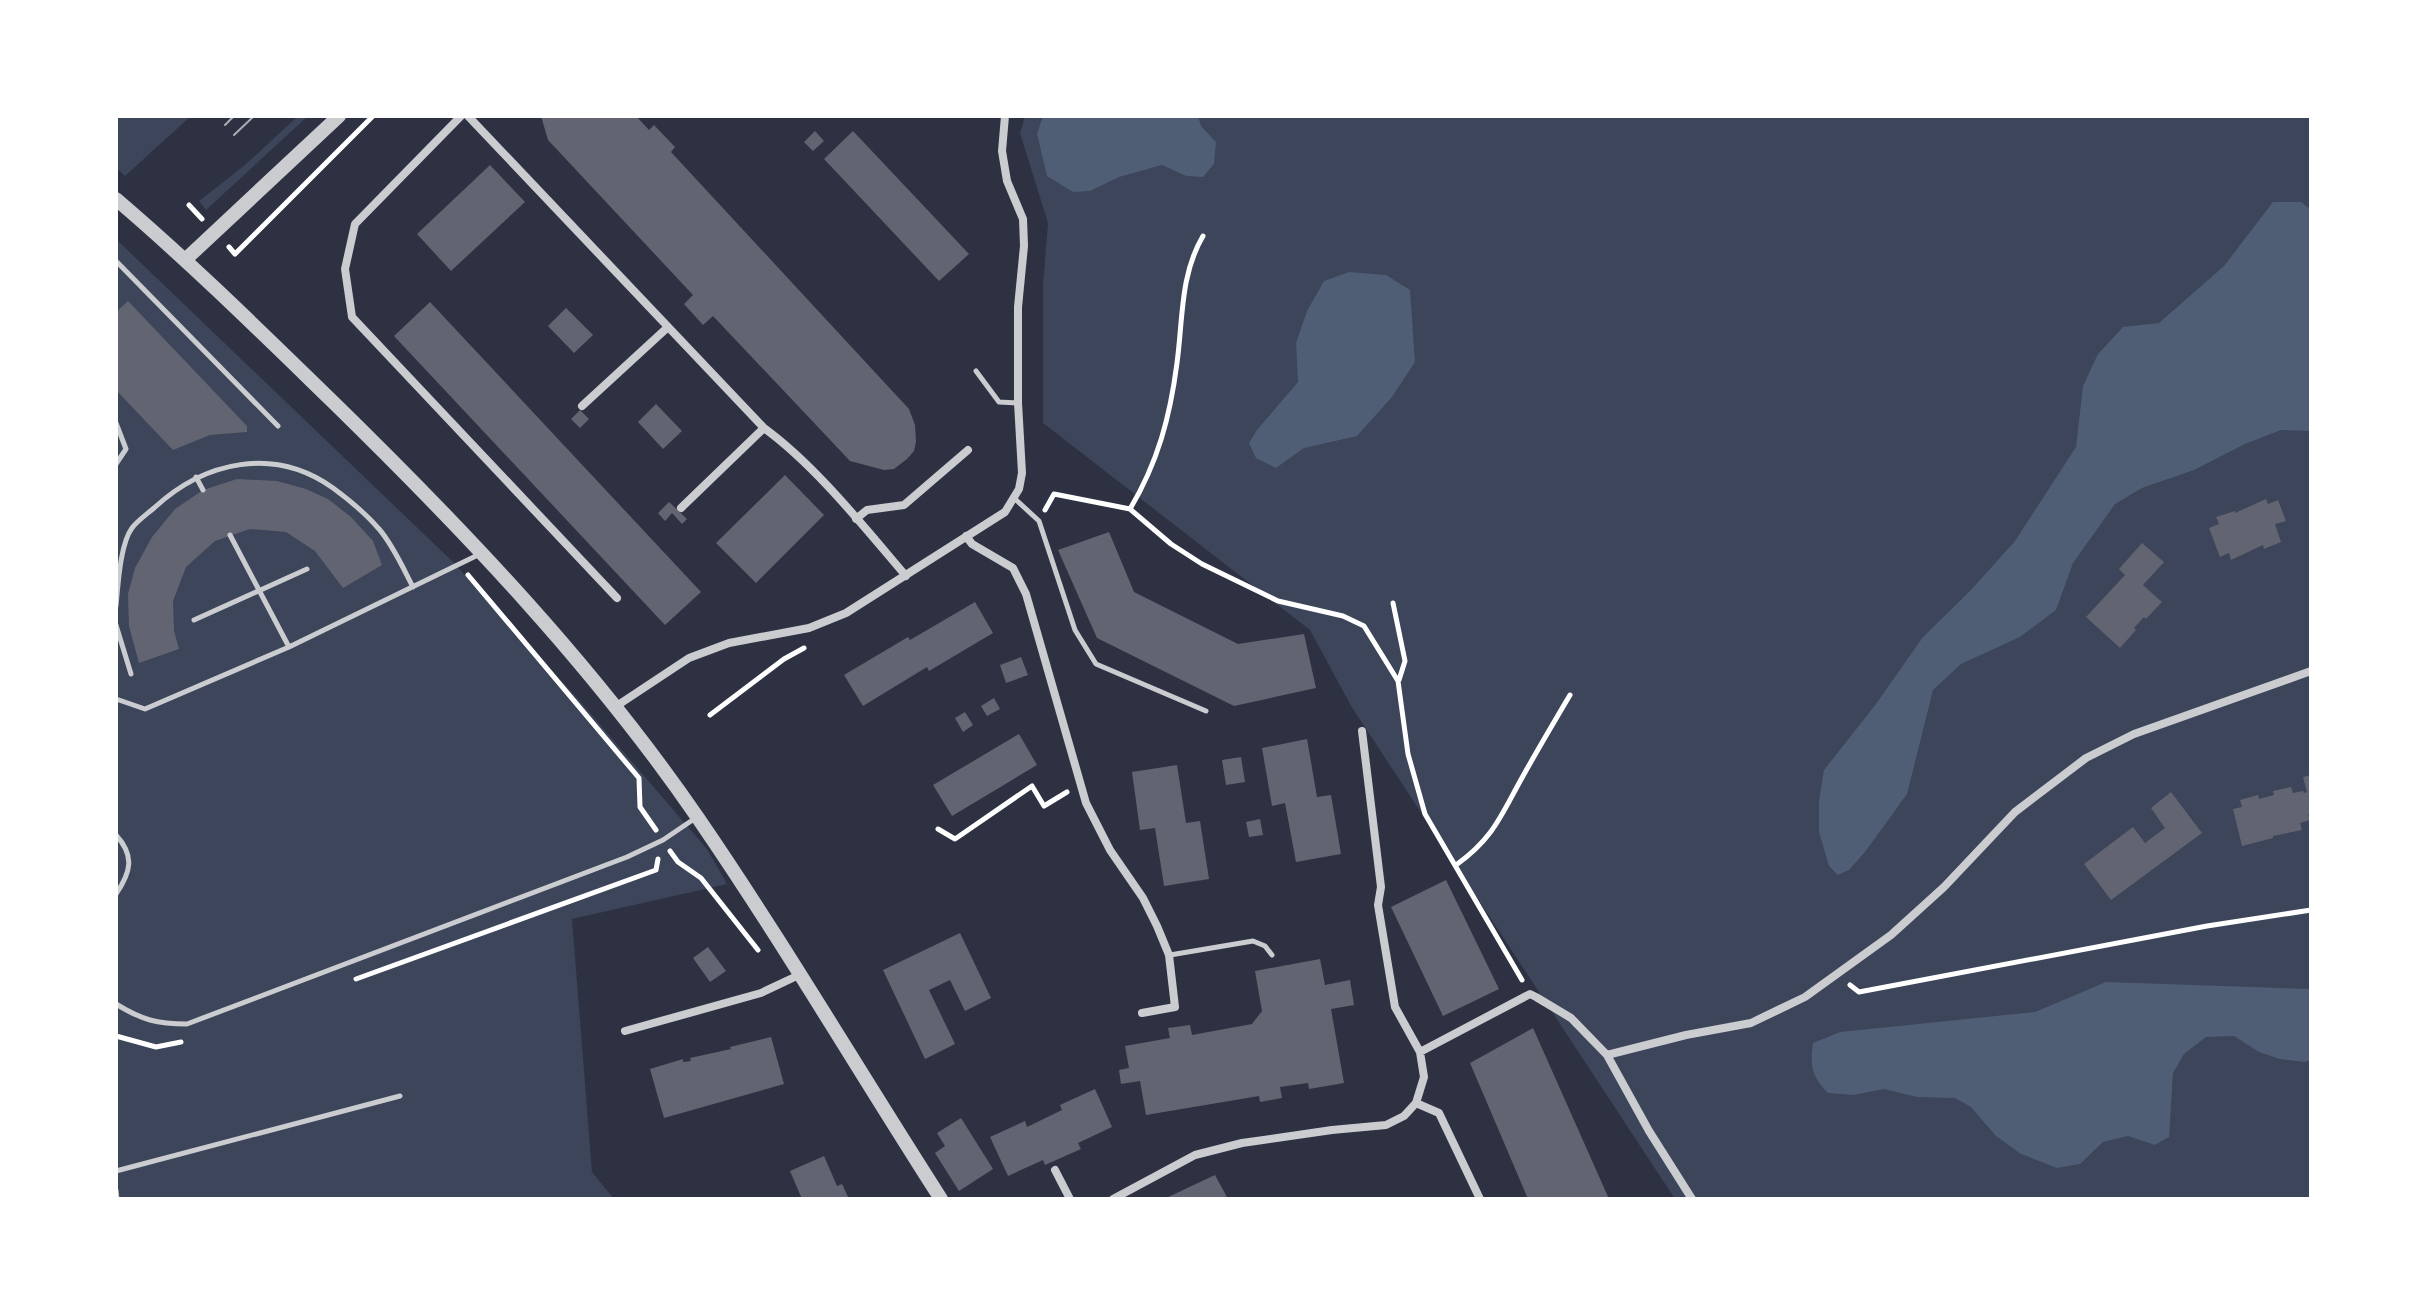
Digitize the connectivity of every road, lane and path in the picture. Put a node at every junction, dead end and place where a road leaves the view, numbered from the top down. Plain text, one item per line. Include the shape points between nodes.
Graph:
1 (339, 116) edge
2 (373, 116) edge
3 (461, 116) edge
4 (468, 116) edge
5 (1005, 116) edge
6 (116, 199) edge
7 (189, 205) dead end
8 (204, 221) dead end
9 (1203, 236) dead end
10 (229, 247) dead end
11 (186, 259) junction
12 (116, 261) edge
13 (668, 327) junction
14 (976, 371) dead end
15 (1018, 403) junction
16 (582, 406) dead end
17 (116, 423) edge
18 (278, 426) dead end
19 (764, 428) junction
20 (968, 450) dead end
21 (116, 464) edge
22 (196, 477) junction
23 (203, 490) dead end
24 (1014, 498) junction
25 (681, 508) dead end
26 (1130, 509) junction
27 (856, 519) junction
28 (1039, 521) junction
29 (230, 535) dead end
30 (966, 536) junction
31 (481, 554) junction
32 (459, 565) junction
33 (307, 569) dead end
34 (906, 576) junction
35 (413, 587) junction
36 (260, 590) junction
37 (617, 598) dead end
38 (1393, 603) dead end
39 (116, 606) edge
40 (194, 620) dead end
41 (116, 625) edge
42 (811, 644) dead end
43 (289, 647) junction
44 (2311, 671) edge
45 (131, 674) dead end
46 (1398, 681) junction
47 (1570, 695) dead end
48 (116, 699) edge
49 (615, 707) junction
50 (1206, 711) dead end
51 (710, 715) dead end
52 (1362, 731) dead end
53 (1069, 791) dead end
54 (697, 817) junction
55 (938, 829) dead end
56 (116, 835) edge
57 (663, 840) junction
58 (1456, 865) junction
59 (116, 894) edge
60 (2311, 910) edge
61 (1169, 955) junction
62 (1272, 955) dead end
63 (1836, 974) junction
64 (799, 975) junction
65 (783, 982) junction
66 (1530, 994) junction
67 (116, 1004) edge
68 (1142, 1013) dead end
69 (625, 1031) dead end
70 (116, 1036) edge
71 (156, 1047) dead end
72 (1420, 1052) junction
73 (1607, 1055) junction
74 (400, 1096) dead end
75 (1416, 1103) junction
76 (1055, 1170) dead end
77 (116, 1171) edge
78 (116, 1190) edge
79 (117, 1199) edge
80 (941, 1199) edge
81 (1070, 1199) edge
82 (1113, 1199) edge
83 (1480, 1199) edge
84 (1692, 1199) edge

1 - 11 street
2 - 10 path via 235,254
3 - 37 street via 355,224 345,269 352,317
4 - 13 street
5 - 15 street via 1002,151 1007,181 1023,219
6 - 11 street
7 - 8 path
9 - 26 path via 1185,282 1166,427 1150,475
11 - 31 street via 413,480
12 - 18 lane
13 - 16 street
13 - 19 street
14 - 15 lane via 999,402
15 - 24 street via 1022,473
17 - 21 lane via 126,449
19 - 25 street
19 - 27 street
20 - 27 street via 904,505 867,510
22 - 23 lane
22 - 35 lane via 235,464 271,464 308,474 333,488 380,529
22 - 39 lane via 131,529
24 - 28 lane
24 - 30 street via 1005,512
26 - 28 path via 1054,494
26 - 46 path via 1202,564 1278,601 1364,626
27 - 34 street
28 - 50 lane via 1075,630 1096,664
29 - 36 lane
30 - 34 street
30 - 61 street via 1013,568 1026,594 1086,803 1143,898
31 - 32 lane
31 - 49 street
32 - 35 lane
32 - 57 path via 639,778 640,807
33 - 36 lane
34 - 49 street via 846,613 809,628 729,643 689,658
35 - 43 lane
36 - 40 lane
36 - 43 lane
38 - 46 path via 1405,661
41 - 45 lane
42 - 51 path
43 - 48 lane via 145,709
44 - 63 street via 2134,734 2086,758 2015,812 1891,935
46 - 58 path via 1408,754 1425,814
47 - 58 path via 1506,813 1476,851
49 - 54 street
52 - 72 street via 1381,887 1378,905 1395,1007
53 - 55 path via 1044,806 1032,786 955,839
54 - 57 lane
54 - 64 street
56 - 59 lane via 129,861 129,874
57 - 65 path via 678,862 701,878
57 - 67 lane via 519,900 187,1024 157,1024
58 - 66 path
60 - 63 path via 1859,992
61 - 62 lane via 1253,941
61 - 68 street via 1175,1007
63 - 73 street via 1805,997 1751,1023
64 - 65 street
64 - 80 street
65 - 69 street
66 - 72 street
66 - 73 street via 1571,1018
70 - 71 path
72 - 75 street via 1424,1077
73 - 84 street
74 - 77 lane
75 - 82 street via 1386,1125 1242,1143 1195,1155
75 - 83 street via 1439,1113
76 - 81 street
78 - 79 lane

